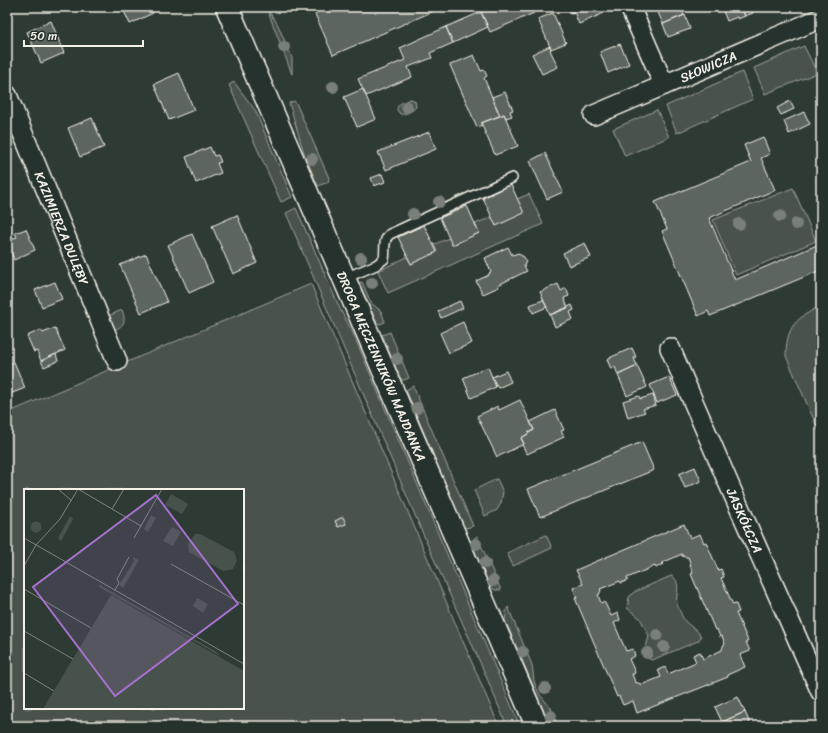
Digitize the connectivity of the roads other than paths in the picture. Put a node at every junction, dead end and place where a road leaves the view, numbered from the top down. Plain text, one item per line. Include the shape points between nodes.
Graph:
1 (227, 7) edge
2 (630, 7) edge
3 (821, 18) edge
4 (664, 85) junction
5 (7, 95) edge
6 (594, 115) dead end
7 (512, 178) dead end
8 (345, 278) junction
9 (670, 348) dead end
10 (117, 361) dead end
11 (821, 692) edge
12 (536, 726) edge

1 - 8 street, DROGA MĘCZENNIKÓW MAJDANKA
2 - 4 street
3 - 4 street, SŁOWICZA
4 - 6 street, SŁOWICZA
5 - 10 street, KAZIMIERZA DULĘBY
7 - 8 lane via 390,234 386,237 384,259
8 - 12 street, DROGA MĘCZENNIKÓW MAJDANKA
9 - 11 street, JASKÓŁCZA

